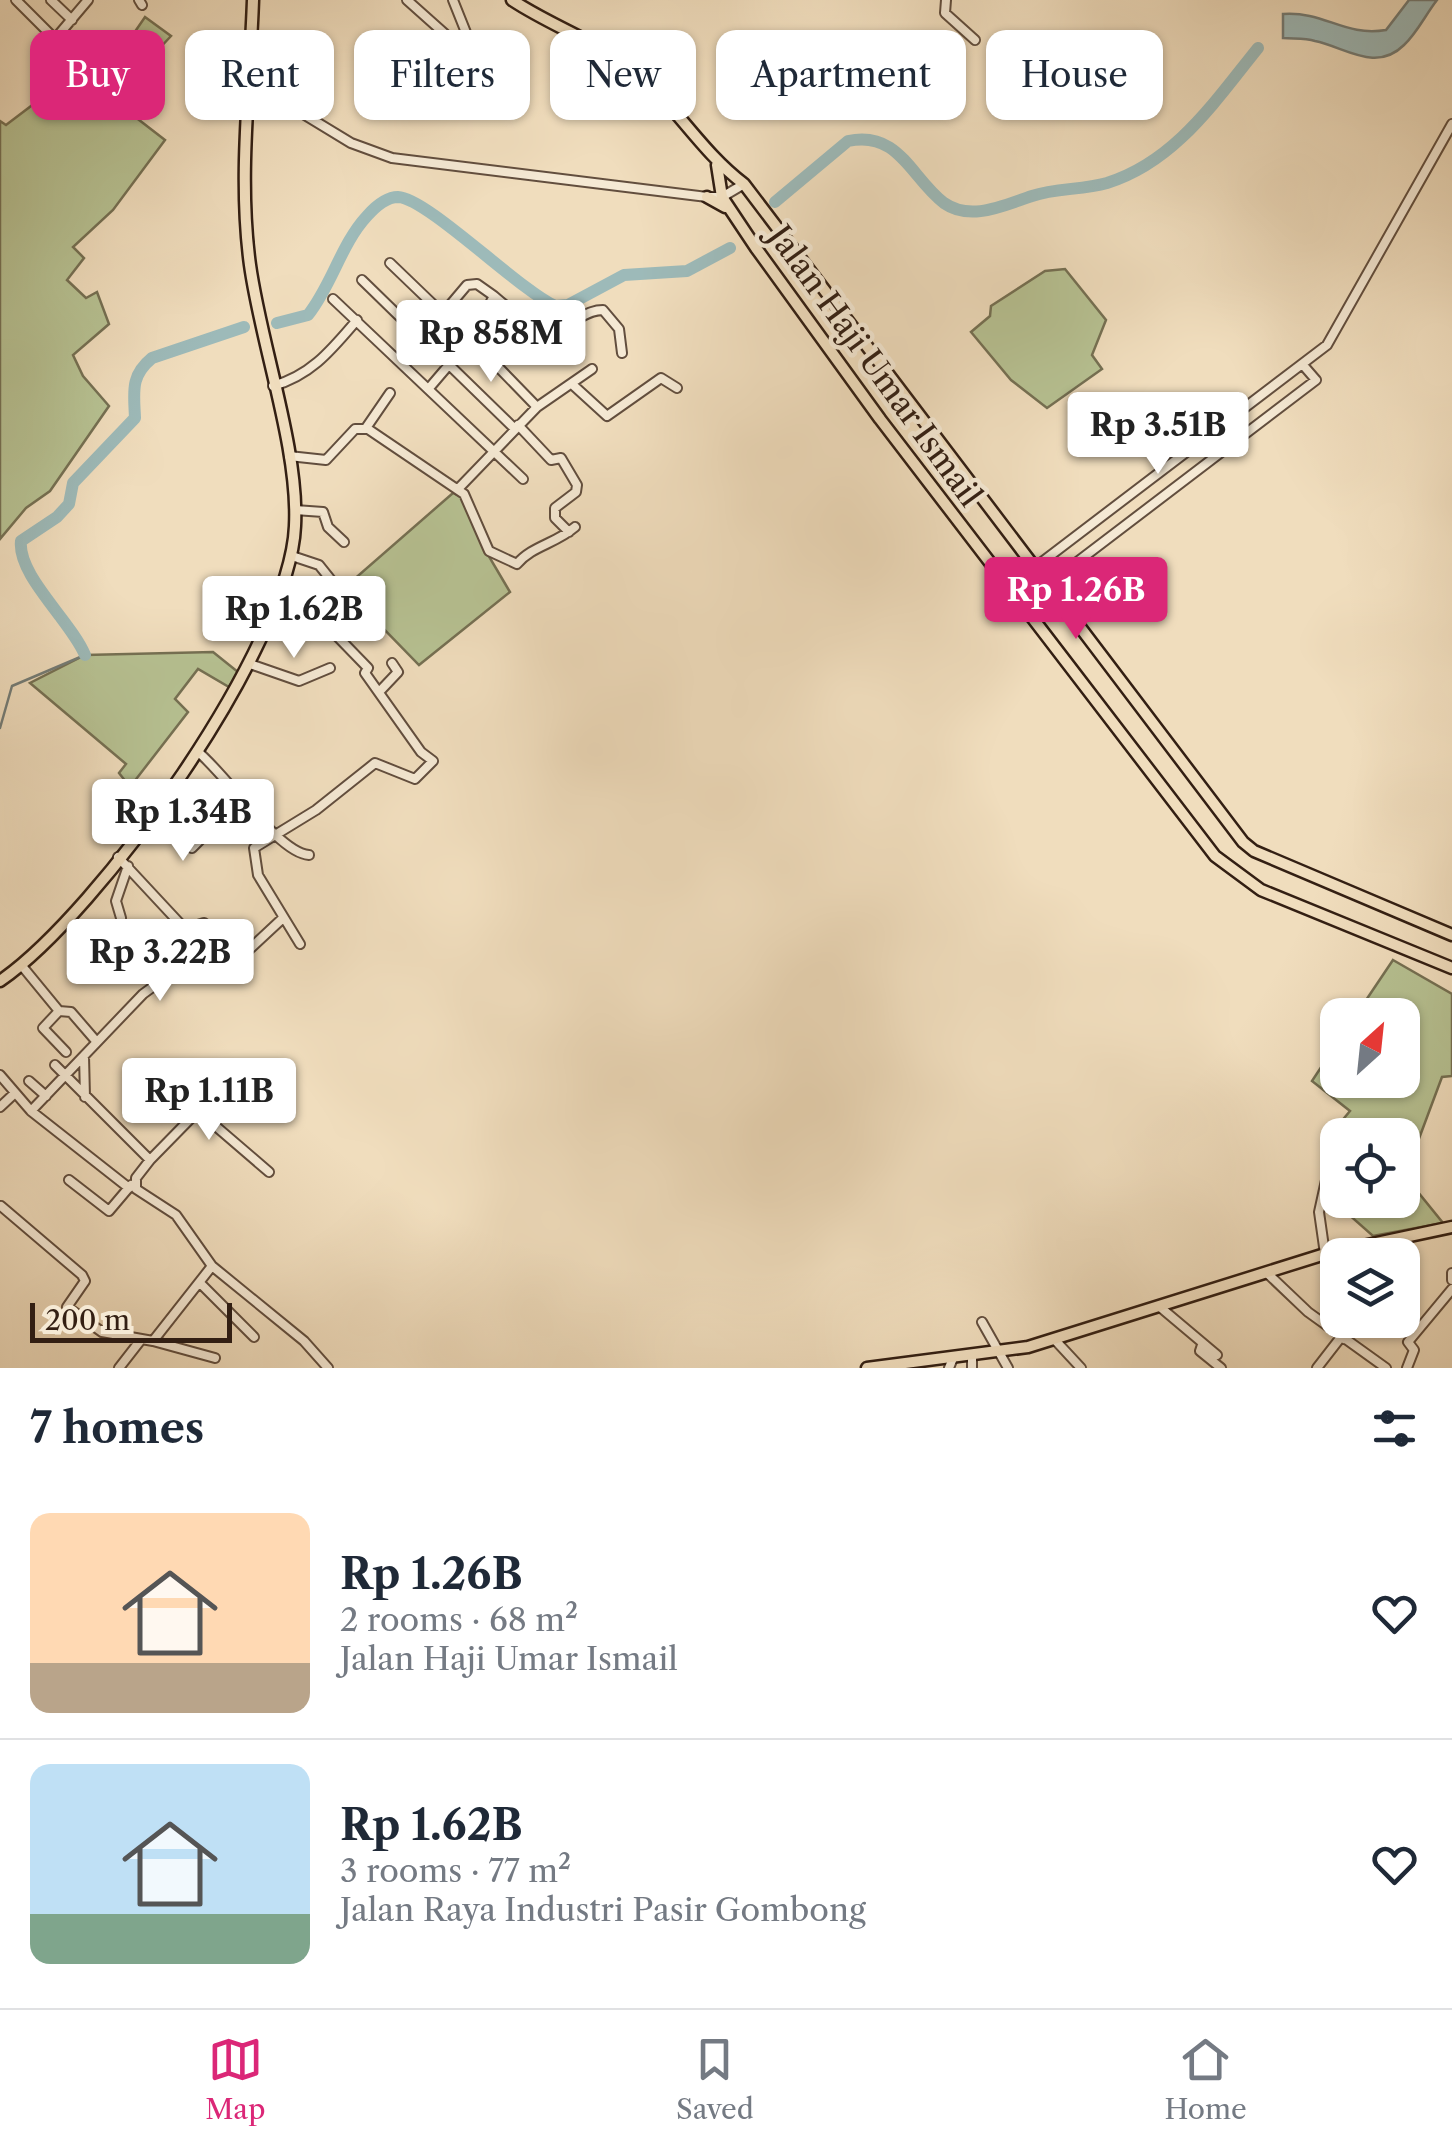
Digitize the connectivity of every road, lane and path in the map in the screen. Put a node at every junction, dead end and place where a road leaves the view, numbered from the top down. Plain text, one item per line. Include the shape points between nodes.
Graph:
1 (16, 0) edge
2 (51, 0) edge
3 (88, 0) edge
4 (253, 0) edge
5 (408, 0) edge
6 (453, 0) edge
7 (512, 0) edge
8 (946, 0) edge
9 (72, 20) junction
10 (252, 30) edge
11 (975, 40) dead end
12 (248, 120) edge
13 (313, 120) edge
14 (1452, 124) edge
15 (717, 164) junction
16 (744, 184) junction
17 (707, 196) junction
18 (722, 197) junction
19 (756, 200) junction
20 (733, 214) junction
21 (390, 263) dead end
22 (362, 280) dead end
23 (494, 296) junction
24 (334, 299) dead end
25 (442, 312) junction
26 (486, 313) junction
27 (357, 320) junction
28 (422, 336) junction
29 (470, 339) junction
30 (622, 352) dead end
31 (536, 358) dead end
32 (452, 364) junction
33 (1303, 366) junction
34 (592, 369) dead end
35 (573, 385) junction
36 (273, 386) junction
37 (430, 387) junction
38 (677, 388) dead end
39 (390, 393) dead end
40 (537, 407) junction
41 (517, 427) junction
42 (366, 428) junction
43 (495, 450) junction
44 (287, 456) junction
45 (523, 479) dead end
46 (458, 489) junction
47 (295, 510) junction
48 (344, 542) dead end
49 (292, 556) junction
50 (1035, 567) junction
51 (331, 580) dead end
52 (1048, 584) junction
53 (1009, 586) junction
54 (279, 600) junction
55 (1022, 604) junction
56 (392, 663) dead end
57 (250, 664) junction
58 (330, 668) dead end
59 (380, 690) junction
60 (197, 751) junction
61 (150, 815) junction
62 (213, 827) dead end
63 (272, 833) junction
64 (309, 855) dead end
65 (118, 858) junction
66 (128, 866) junction
67 (121, 918) dead end
68 (283, 918) junction
69 (185, 929) junction
70 (1452, 935) edge
71 (300, 944) dead end
72 (22, 966) junction
73 (1452, 968) edge
74 (0, 981) edge
75 (59, 1011) junction
76 (96, 1041) junction
77 (66, 1052) dead end
78 (84, 1056) junction
79 (55, 1065) dead end
80 (0, 1075) edge
81 (65, 1077) junction
82 (29, 1081) dead end
83 (15, 1092) junction
84 (46, 1096) junction
85 (85, 1099) junction
86 (0, 1107) edge
87 (32, 1111) junction
88 (150, 1160) junction
89 (269, 1172) dead end
90 (70, 1180) dead end
91 (132, 1186) junction
92 (0, 1206) edge
93 (1320, 1207) edge
94 (1452, 1227) edge
95 (1323, 1238) edge
96 (1400, 1238) edge
97 (1320, 1256) edge
98 (212, 1266) junction
99 (1267, 1273) junction
100 (1452, 1273) edge
101 (1452, 1280) edge
102 (200, 1283) junction
103 (1452, 1289) edge
104 (1160, 1307) junction
105 (1320, 1318) edge
106 (982, 1322) dead end
107 (254, 1337) dead end
108 (1343, 1338) joint
109 (152, 1340) junction
110 (1056, 1340) junction
111 (140, 1341) junction
112 (1202, 1345) junction
113 (999, 1352) junction
114 (1218, 1355) dead end
115 (215, 1358) dead end
116 (972, 1362) edge
117 (951, 1363) edge
118 (118, 1368) edge
119 (328, 1368) edge
120 (867, 1368) edge
121 (1008, 1368) edge
122 (1081, 1368) edge
123 (1221, 1368) edge
124 (1317, 1368) edge
125 (1386, 1368) edge
126 (1407, 1368) edge

1 - 9 street via 52,38
2 - 9 street
3 - 9 street
4 - 10 main road
5 - 6 street via 463,50 467,35
7 - 15 main road, Jalan Haji Umar Ismail via 632,70
8 - 11 street via 944,13
12 - 36 main road via 245,211
13 - 17 street via 392,158
14 - 33 street via 1333,337
15 - 16 main road, Jalan Haji Umar Ismail
15 - 18 main road, Jalan Haji Umar Ismail
16 - 18 street
16 - 19 main road, Jalan Haji Umar Ismail
17 - 18 street
17 - 20 main road
18 - 20 main road, Jalan Haji Umar Ismail
19 - 20 main road via 742,199
19 - 50 main road, Jalan Haji Umar Ismail
20 - 53 main road, Jalan Haji Umar Ismail
21 - 25 street
22 - 28 street
23 - 25 street via 467,285
23 - 26 street
23 - 30 street via 539,326 603,310 619,329
24 - 27 street
25 - 28 street
26 - 29 street
26 - 31 street
27 - 36 street via 320,362
27 - 37 street
28 - 32 street
29 - 32 street
29 - 40 street
32 - 37 street
32 - 41 street
33 - 50 street
33 - 52 street via 1316,380
34 - 35 street
35 - 38 street via 607,416 661,378
35 - 40 street
36 - 44 main road
37 - 43 street
39 - 42 street
40 - 41 street
41 - 43 street
41 - 46 street via 552,460 561,458 577,484 554,511 572,530 546,548 530,550 518,564 503,560 486,546 472,505
42 - 44 street via 355,430 326,460
42 - 46 street
43 - 45 street
43 - 46 street
44 - 47 main road
47 - 48 street via 322,512
47 - 49 main road
49 - 51 street via 319,565
49 - 54 main road
50 - 52 main road, Jalan Haji Umar Ismail
50 - 53 street
52 - 55 street
52 - 70 main road, Jalan Haji Umar Ismail via 1243,842
53 - 55 main road, Jalan Haji Umar Ismail
54 - 57 main road
54 - 59 street via 307,603 353,650
55 - 73 main road, Jalan Haji Umar Ismail via 1198,836 1234,873
56 - 59 street via 398,672
57 - 58 street via 300,681
57 - 60 main road
59 - 63 street via 433,761 416,779 375,763 316,810
60 - 61 main road
60 - 63 street
61 - 62 street via 192,848
61 - 65 main road
63 - 64 street via 297,854
63 - 68 street via 254,848 253,859
65 - 66 street
65 - 72 main road via 73,918
66 - 67 street via 116,901
66 - 69 street
68 - 69 street via 239,959 204,922
68 - 71 street
69 - 76 street via 169,951 174,972
72 - 74 main road
72 - 75 street
75 - 76 street via 72,1012
75 - 77 street via 44,1028
76 - 78 street
78 - 81 street
78 - 85 street
79 - 81 street
80 - 83 street
81 - 84 street
81 - 85 street
82 - 84 street
83 - 86 street
83 - 87 street
84 - 87 street
85 - 88 street
87 - 91 street
88 - 89 street via 198,1111
88 - 91 street
90 - 91 street via 109,1210
91 - 98 street via 186,1224
92 - 111 street via 85,1279 68,1309 102,1332
93 - 95 street
94 - 96 main road
97 - 99 main road
98 - 102 street
98 - 119 street via 304,1340
99 - 104 main road
99 - 105 street
100 - 101 street
102 - 107 street
102 - 109 street
103 - 126 street via 1408,1342 1414,1350
104 - 110 main road
104 - 112 street
106 - 113 street
108 - 124 street
108 - 125 street
109 - 111 street
109 - 115 street
110 - 113 main road
110 - 122 street
111 - 118 street
112 - 114 street
112 - 123 street via 1200,1351
113 - 116 main road
113 - 121 street
116 - 117 main road
117 - 120 main road

